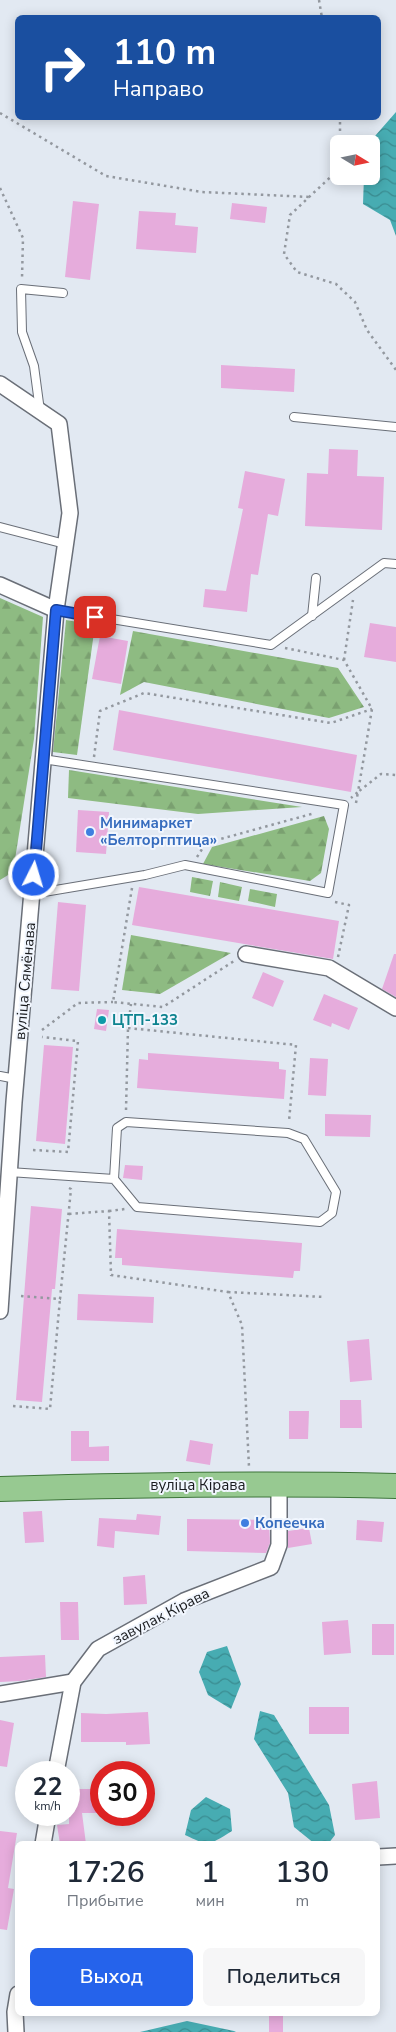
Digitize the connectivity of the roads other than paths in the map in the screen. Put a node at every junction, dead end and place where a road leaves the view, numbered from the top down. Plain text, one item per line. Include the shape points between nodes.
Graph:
1 (63, 293) dead end
2 (0, 384) edge
3 (40, 411) junction
4 (294, 417) dead end
5 (396, 427) edge
6 (0, 526) edge
7 (66, 544) junction
8 (396, 564) edge
9 (316, 578) dead end
10 (0, 585) edge
11 (56, 610) junction
12 (312, 616) junction
13 (44, 759) junction
14 (32, 894) junction
15 (246, 954) road end
16 (396, 1008) edge
17 (0, 1076) edge
18 (16, 1079) junction
19 (9, 1172) junction
20 (114, 1178) junction
21 (0, 1311) edge
22 (279, 1484) junction
23 (396, 1486) edge
24 (0, 1489) edge
25 (73, 1682) junction
26 (0, 1694) edge
27 (58, 1761) edge
28 (46, 1826) edge
29 (44, 1841) edge
30 (396, 1856) edge
31 (380, 1857) edge
32 (16, 2016) edge
33 (16, 2032) edge

1 - 3 lane via 21,289 22,332 34,366
2 - 3 street, вуліца Сямёнава
3 - 7 street, вуліца Сямёнава via 59,424 70,513
4 - 5 lane
6 - 7 lane
7 - 11 street, вуліца Сямёнава
8 - 12 lane via 384,563
9 - 12 lane
10 - 11 street
11 - 12 lane via 272,645
11 - 13 street, вуліца Сямёнава
13 - 14 street, вуліца Сямёнава
13 - 14 lane via 344,805 328,894 185,865
14 - 18 street, вуліца Сямёнава
15 - 16 street via 329,968
17 - 18 lane
18 - 19 street, вуліца Сямёнава
19 - 20 lane
19 - 21 street, вуліца Сямёнава
20 - 20 lane via 117,1128 126,1122 288,1133 304,1139 336,1192 332,1213 320,1222 137,1207
22 - 23 main road, вуліца Кірава
22 - 24 main road, вуліца Кірава
22 - 25 street, завулак Кірава via 279,1545 271,1567 184,1601 98,1649
25 - 26 street
25 - 27 street, завулак Кірава
28 - 29 street
30 - 31 street
32 - 33 street

